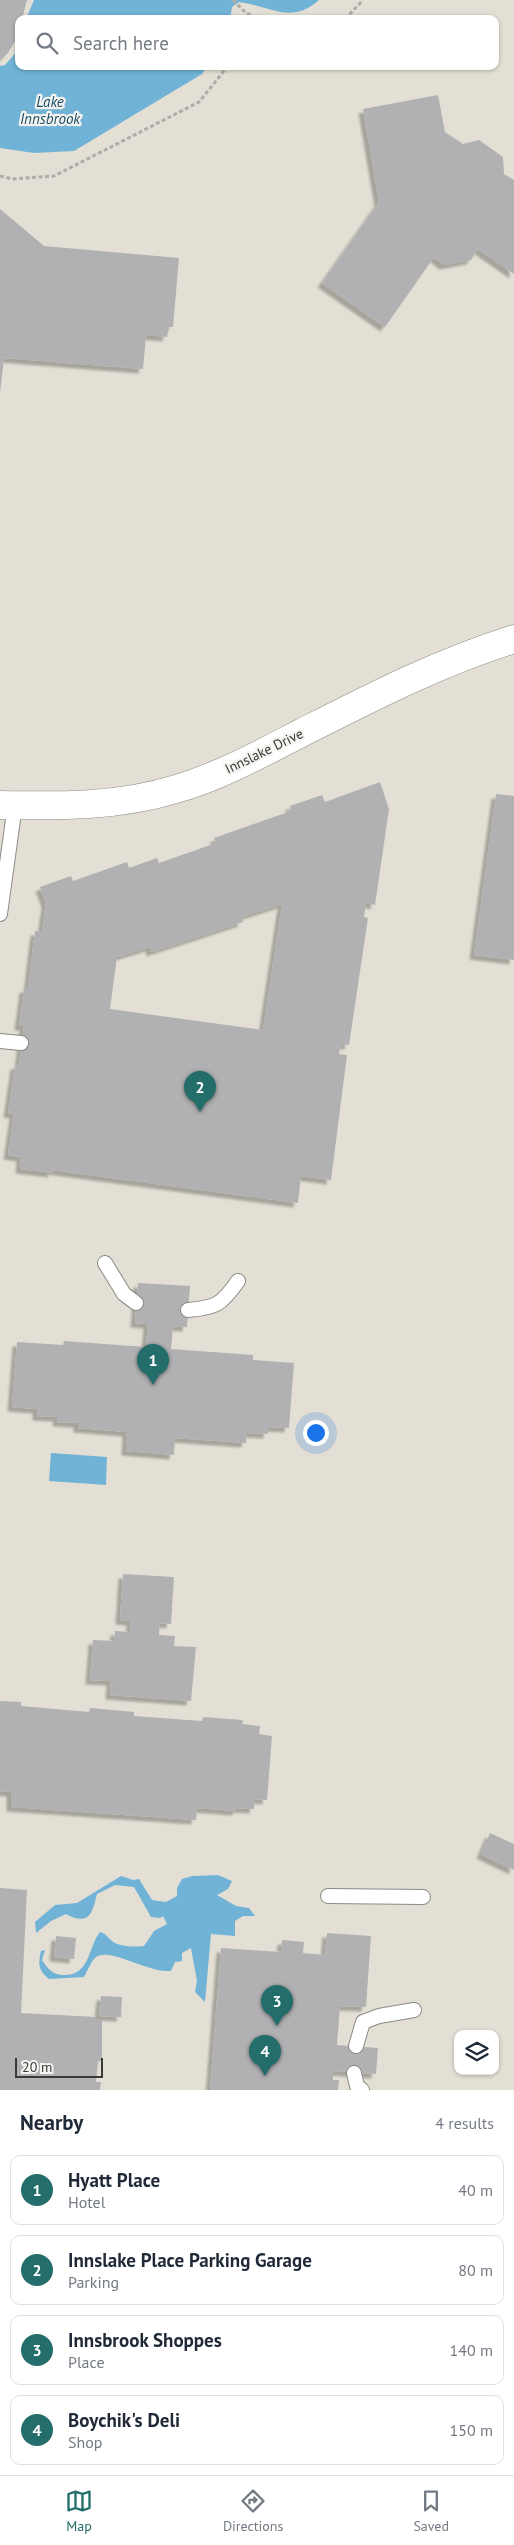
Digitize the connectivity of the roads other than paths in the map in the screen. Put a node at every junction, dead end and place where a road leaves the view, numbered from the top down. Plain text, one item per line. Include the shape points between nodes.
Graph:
1 (514, 639) edge
2 (7, 805) edge
3 (0, 909) edge
4 (0, 1041) edge
5 (21, 1043) dead end
6 (105, 1263) dead end
7 (238, 1281) dead end
8 (136, 1303) dead end
9 (188, 1310) dead end
10 (328, 1896) dead end
11 (422, 1897) dead end
12 (414, 2010) dead end
13 (356, 2046) dead end
14 (354, 2072) dead end
15 (362, 2090) edge

1 - 2 street, Innslake Drive via 412,677 234,767 176,789 114,803 63,807
2 - 3 lane
4 - 5 lane
6 - 8 lane via 124,1294
7 - 9 lane via 226,1299 211,1308
10 - 11 lane
12 - 13 lane via 364,2022
14 - 15 lane via 357,2086

